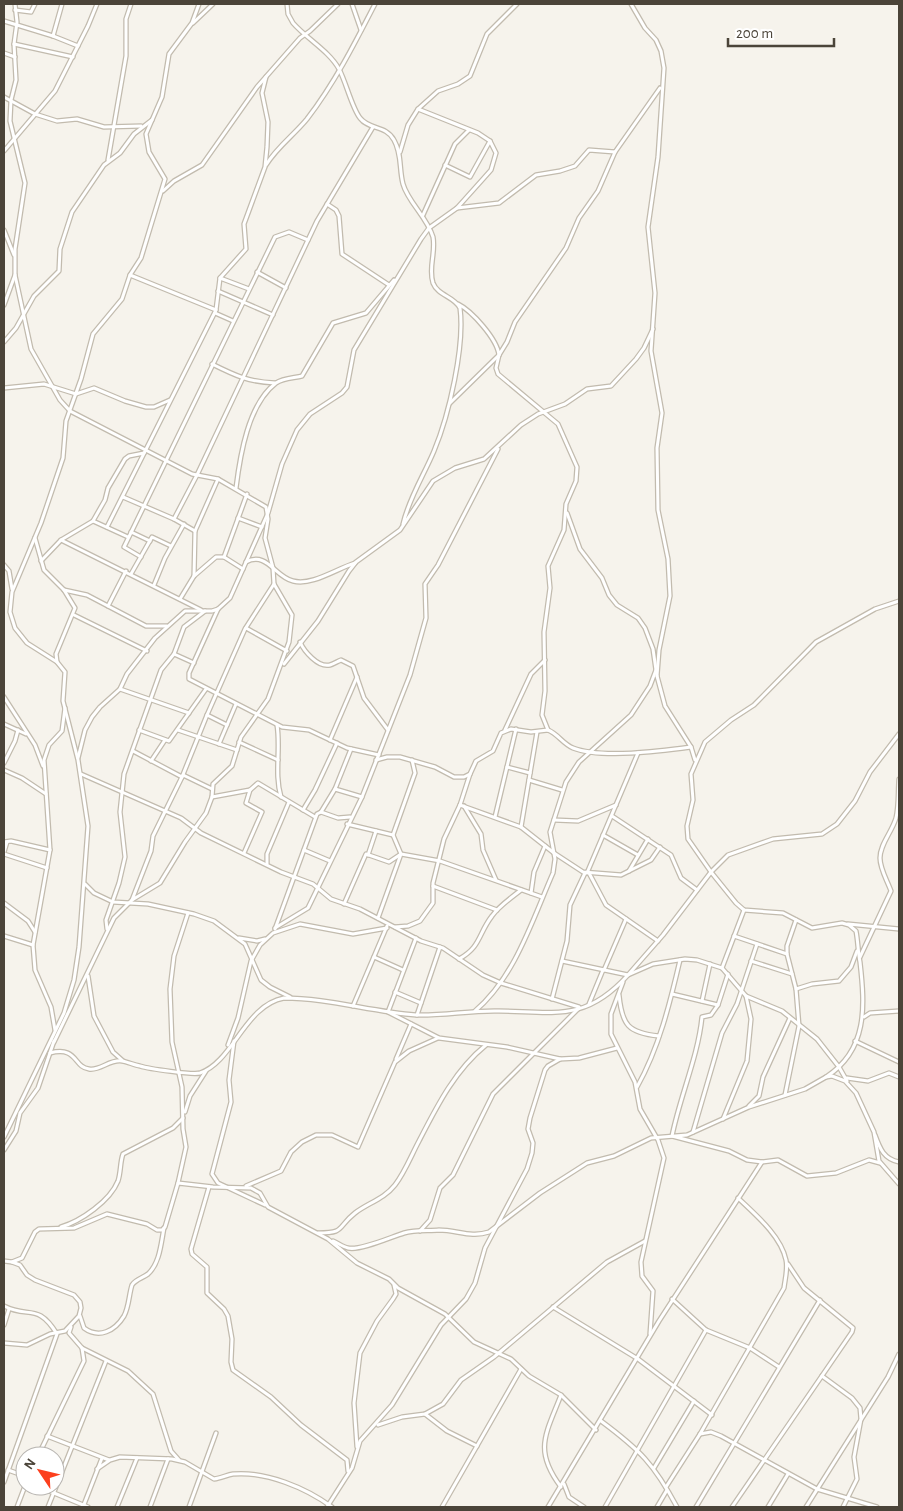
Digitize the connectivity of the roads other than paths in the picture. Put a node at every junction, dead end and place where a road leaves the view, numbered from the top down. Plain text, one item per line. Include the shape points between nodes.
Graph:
1 (15, 4) edge
2 (35, 4) edge
3 (62, 4) edge
4 (96, 4) edge
5 (131, 4) edge
6 (199, 4) edge
7 (213, 4) edge
8 (287, 4) edge
9 (338, 4) edge
10 (352, 4) edge
11 (375, 4) edge
12 (517, 4) edge
13 (631, 4) edge
14 (15, 10) junction
15 (4, 22) edge
16 (192, 23) junction
17 (17, 25) junction
18 (362, 30) junction
19 (304, 35) junction
20 (53, 36) junction
21 (14, 44) junction
22 (78, 46) junction
23 (4, 53) edge
24 (15, 57) junction
25 (73, 58) junction
26 (339, 69) junction
27 (266, 77) junction
28 (662, 85) junction
29 (4, 97) edge
30 (11, 100) junction
31 (418, 109) junction
32 (35, 114) junction
33 (153, 119) junction
34 (145, 126) junction
35 (115, 127) junction
36 (373, 127) junction
37 (469, 130) junction
38 (14, 137) junction
39 (490, 141) junction
40 (4, 150) edge
41 (615, 152) junction
42 (400, 153) junction
43 (108, 160) junction
44 (445, 166) junction
45 (265, 167) junction
46 (163, 191) junction
47 (327, 204) junction
48 (457, 208) junction
49 (423, 216) junction
50 (429, 228) junction
51 (4, 230) edge
52 (308, 240) junction
53 (15, 258) junction
54 (257, 272) junction
55 (15, 275) junction
56 (130, 275) junction
57 (220, 278) junction
58 (396, 279) junction
59 (388, 285) junction
60 (286, 288) junction
61 (248, 289) junction
62 (218, 290) junction
63 (243, 301) junction
64 (458, 304) junction
65 (4, 305) edge
66 (216, 311) junction
67 (24, 314) junction
68 (273, 315) junction
69 (233, 321) junction
70 (654, 327) junction
71 (4, 342) edge
72 (499, 354) junction
73 (212, 364) junction
74 (242, 379) junction
75 (276, 384) junction
76 (52, 387) junction
77 (4, 388) edge
78 (76, 394) junction
79 (170, 400) junction
80 (449, 404) junction
81 (70, 410) junction
82 (542, 412) junction
83 (498, 448) junction
84 (147, 449) junction
85 (144, 453) junction
86 (166, 459) junction
87 (197, 475) junction
88 (218, 479) junction
89 (236, 488) junction
90 (247, 494) junction
91 (123, 496) junction
92 (144, 506) junction
93 (566, 510) junction
94 (268, 513) junction
95 (238, 518) junction
96 (174, 519) junction
97 (93, 521) junction
98 (184, 524) junction
99 (403, 524) junction
100 (262, 527) junction
101 (107, 528) junction
102 (195, 531) junction
103 (131, 532) junction
104 (34, 537) junction
105 (128, 537) junction
106 (61, 540) junction
107 (150, 541) junction
108 (171, 546) junction
109 (141, 557) junction
110 (224, 557) junction
111 (41, 561) junction
112 (356, 562) junction
113 (246, 563) junction
114 (4, 565) edge
115 (273, 568) junction
116 (243, 569) junction
117 (126, 571) junction
118 (131, 574) junction
119 (194, 576) junction
120 (274, 584) junction
121 (154, 585) junction
122 (64, 590) junction
123 (12, 592) junction
124 (180, 599) junction
125 (899, 601) edge
126 (108, 606) junction
127 (218, 609) junction
128 (204, 611) junction
129 (74, 614) junction
130 (168, 625) junction
131 (246, 628) junction
132 (300, 642) junction
133 (147, 651) junction
134 (287, 651) junction
135 (174, 654) junction
136 (545, 660) junction
137 (57, 662) junction
138 (194, 663) junction
139 (656, 670) junction
140 (278, 674) junction
141 (657, 676) junction
142 (358, 677) junction
143 (120, 689) junction
144 (206, 689) junction
145 (216, 694) junction
146 (4, 698) edge
147 (149, 701) junction
148 (236, 704) junction
149 (65, 708) junction
150 (189, 713) junction
151 (206, 715) junction
152 (258, 715) junction
153 (4, 724) edge
154 (227, 724) junction
155 (277, 724) junction
156 (516, 729) junction
157 (18, 730) junction
158 (140, 730) junction
159 (178, 730) junction
160 (388, 730) junction
161 (505, 730) junction
162 (548, 730) junction
163 (537, 732) junction
164 (26, 734) junction
165 (899, 734) edge
166 (198, 737) junction
167 (165, 740) junction
168 (330, 740) junction
169 (239, 742) junction
170 (337, 743) junction
171 (219, 744) junction
172 (691, 748) junction
173 (350, 749) junction
174 (237, 750) junction
175 (133, 751) junction
176 (591, 751) junction
177 (638, 753) junction
178 (379, 755) junction
179 (78, 760) junction
180 (278, 760) junction
181 (376, 760) junction
182 (412, 760) junction
183 (151, 761) junction
184 (695, 761) junction
185 (4, 763) edge
186 (507, 767) junction
187 (44, 768) junction
188 (4, 770) edge
189 (471, 771) junction
190 (530, 773) junction
191 (80, 774) junction
192 (183, 776) junction
193 (899, 779) edge
194 (529, 780) junction
195 (335, 788) junction
196 (212, 789) junction
197 (250, 790) junction
198 (562, 790) junction
199 (122, 792) junction
200 (47, 795) junction
201 (212, 797) junction
202 (362, 797) junction
203 (281, 798) junction
204 (289, 802) junction
205 (462, 805) junction
206 (616, 805) junction
207 (303, 810) junction
208 (165, 811) junction
209 (321, 812) junction
210 (612, 816) junction
211 (315, 817) junction
212 (350, 817) junction
213 (495, 817) junction
214 (554, 820) junction
215 (348, 824) junction
216 (521, 827) junction
217 (194, 829) junction
218 (376, 831) junction
219 (393, 835) junction
220 (603, 835) junction
221 (648, 839) junction
222 (6, 842) edge
223 (545, 846) junction
224 (660, 847) junction
225 (50, 850) junction
226 (304, 850) junction
227 (4, 853) edge
228 (244, 853) junction
229 (554, 853) junction
230 (401, 854) junction
231 (368, 855) junction
232 (638, 855) junction
233 (330, 861) junction
234 (440, 861) junction
235 (267, 864) junction
236 (46, 868) junction
237 (628, 872) junction
238 (711, 872) junction
239 (587, 873) junction
240 (294, 877) junction
241 (496, 881) junction
242 (85, 884) junction
243 (434, 886) junction
244 (318, 888) junction
245 (521, 890) junction
246 (697, 890) junction
247 (531, 893) junction
248 (542, 897) junction
249 (132, 900) junction
250 (113, 902) junction
251 (4, 903) edge
252 (127, 904) junction
253 (344, 904) junction
254 (497, 910) junction
255 (744, 910) junction
256 (188, 913) junction
257 (378, 918) junction
258 (626, 919) junction
259 (796, 920) junction
260 (842, 923) junction
261 (387, 926) junction
262 (873, 926) junction
263 (395, 927) junction
264 (275, 928) junction
265 (107, 929) junction
266 (899, 929) edge
267 (273, 932) junction
268 (35, 933) junction
269 (734, 936) junction
270 (5, 937) edge
271 (238, 938) junction
272 (267, 938) junction
273 (416, 938) junction
274 (658, 941) junction
275 (4, 942) edge
276 (757, 944) junction
277 (33, 945) junction
278 (440, 947) junction
279 (858, 948) junction
280 (787, 954) junction
281 (374, 956) junction
282 (460, 958) junction
283 (252, 959) junction
284 (680, 960) junction
285 (859, 960) junction
286 (562, 961) junction
287 (751, 961) junction
288 (710, 964) junction
289 (722, 968) junction
290 (403, 970) junction
291 (603, 970) junction
292 (728, 974) junction
293 (792, 974) junction
294 (88, 975) junction
295 (626, 977) junction
296 (501, 983) junction
297 (796, 989) junction
298 (740, 991) junction
299 (395, 992) junction
300 (618, 993) junction
301 (672, 994) junction
302 (746, 996) junction
303 (293, 999) junction
304 (552, 999) junction
305 (702, 1001) junction
306 (421, 1004) junction
307 (589, 1004) junction
308 (718, 1005) junction
309 (352, 1006) junction
310 (580, 1008) junction
311 (475, 1011) junction
312 (899, 1011) edge
313 (388, 1012) junction
314 (417, 1015) junction
315 (790, 1017) junction
316 (864, 1017) junction
317 (411, 1024) junction
318 (799, 1026) junction
319 (56, 1031) junction
320 (659, 1036) junction
321 (438, 1038) junction
322 (234, 1041) junction
323 (855, 1041) junction
324 (54, 1042) junction
325 (486, 1045) junction
326 (227, 1048) junction
327 (617, 1048) junction
328 (533, 1052) junction
329 (50, 1053) junction
330 (560, 1059) junction
331 (122, 1061) junction
332 (395, 1062) junction
333 (899, 1062) edge
334 (839, 1067) junction
335 (208, 1069) junction
336 (178, 1072) junction
337 (826, 1077) junction
338 (899, 1077) edge
339 (846, 1078) junction
340 (848, 1084) junction
341 (637, 1088) junction
342 (786, 1095) junction
343 (749, 1107) junction
344 (183, 1118) junction
345 (722, 1120) junction
346 (874, 1132) junction
347 (693, 1133) junction
348 (656, 1136) junction
349 (672, 1136) junction
350 (4, 1137) edge
351 (4, 1150) edge
352 (762, 1162) junction
353 (899, 1162) edge
354 (881, 1163) junction
355 (178, 1183) junction
356 (899, 1184) edge
357 (246, 1186) junction
358 (209, 1187) junction
359 (225, 1187) junction
360 (738, 1198) junction
361 (265, 1205) junction
362 (497, 1226) junction
363 (58, 1228) junction
364 (164, 1228) junction
365 (419, 1231) junction
366 (317, 1233) junction
367 (328, 1239) junction
368 (646, 1241) junction
369 (4, 1261) edge
370 (12, 1262) junction
371 (787, 1262) junction
372 (394, 1284) junction
373 (672, 1299) junction
374 (820, 1300) junction
375 (4, 1306) edge
376 (553, 1307) junction
377 (10, 1309) junction
378 (80, 1316) junction
379 (448, 1317) junction
380 (4, 1325) edge
381 (71, 1327) junction
382 (706, 1330) junction
383 (57, 1334) junction
384 (650, 1337) junction
385 (4, 1343) edge
386 (82, 1348) junction
387 (750, 1348) junction
388 (498, 1352) junction
389 (899, 1354) edge
390 (638, 1359) junction
391 (106, 1361) junction
392 (779, 1367) junction
393 (522, 1369) junction
394 (822, 1376) junction
395 (675, 1386) junction
396 (561, 1395) junction
397 (694, 1401) junction
398 (425, 1414) junction
399 (712, 1415) junction
400 (861, 1419) junction
401 (601, 1421) junction
402 (374, 1427) junction
403 (596, 1430) junction
404 (216, 1433) dead end
405 (700, 1434) junction
406 (47, 1436) junction
407 (735, 1443) junction
408 (42, 1446) edge
409 (72, 1446) junction
410 (477, 1446) junction
411 (357, 1448) junction
412 (638, 1450) junction
413 (102, 1458) junction
414 (137, 1458) junction
415 (168, 1459) junction
416 (110, 1460) junction
417 (179, 1460) junction
418 (762, 1460) junction
419 (65, 1464) edge
420 (654, 1468) junction
421 (97, 1469) junction
422 (8, 1470) junction
423 (15, 1472) edge
424 (201, 1473) junction
425 (346, 1474) junction
426 (788, 1474) junction
427 (4, 1482) edge
428 (563, 1483) junction
429 (561, 1487) junction
430 (667, 1488) junction
431 (817, 1489) junction
432 (61, 1496) edge
433 (848, 1498) junction
434 (84, 1506) edge
435 (329, 1506) edge
436 (88, 1507) edge
437 (117, 1507) edge
438 (150, 1507) edge
439 (189, 1507) edge
440 (442, 1507) edge
441 (548, 1507) edge
442 (584, 1507) edge
443 (605, 1507) edge
444 (657, 1507) edge
445 (677, 1507) edge
446 (696, 1507) edge
447 (732, 1507) edge
448 (768, 1507) edge
449 (806, 1507) edge
450 (843, 1507) edge
451 (877, 1507) edge

1 - 14 street
2 - 14 street via 31,12
3 - 20 street
4 - 22 street
5 - 35 street via 126,19 126,56
6 - 16 street
7 - 16 street
8 - 19 street via 290,18
9 - 19 street
10 - 18 street
11 - 18 street
12 - 31 street via 487,34 470,76 438,91
13 - 28 street via 660,51 664,68
14 - 17 street
15 - 17 street
16 - 33 street via 169,54 162,97
17 - 20 street
17 - 21 street
18 - 26 street
19 - 26 street
19 - 27 street
20 - 22 street
21 - 24 street
21 - 25 street
22 - 25 street
23 - 24 street
24 - 30 street via 16,80
25 - 32 street via 55,91
26 - 36 street via 359,118
26 - 45 street via 308,117
27 - 45 street via 262,93 268,122
27 - 46 street via 210,156
28 - 41 street
28 - 70 street via 658,157 648,227 655,293
29 - 30 street
30 - 32 street
30 - 38 street via 10,121
31 - 37 street
31 - 42 street via 408,125
32 - 35 street via 57,121 77,119
32 - 38 street
33 - 34 street
33 - 46 street via 146,134 146,144 165,179
34 - 35 street
34 - 43 street
35 - 43 street
36 - 42 street via 390,134
36 - 47 street
37 - 39 street
37 - 44 street via 454,144
38 - 40 street
38 - 53 street via 26,183
39 - 44 street via 470,177
39 - 48 street via 496,153 491,170
41 - 48 street via 589,150 575,166 536,175 499,203
41 - 72 street via 598,191 579,218 566,248 515,322
42 - 49 street via 403,183
43 - 67 street via 67,222 60,248 59,271 34,296
44 - 49 street
45 - 57 street via 246,216 246,249
46 - 56 street via 141,258
47 - 52 street
47 - 59 street via 336,210 338,216 342,254
48 - 50 street
49 - 50 street
50 - 58 street
50 - 64 street via 434,246 430,272 432,282 441,294
51 - 53 street
52 - 54 street via 289,232 279,234
52 - 60 street
53 - 55 street
54 - 60 street
54 - 61 street
55 - 65 street
55 - 67 street
56 - 66 street
56 - 78 street via 122,299 93,334
57 - 61 street
57 - 62 street
58 - 59 street
58 - 94 street via 354,350 347,387 310,414 297,430 282,464
59 - 75 street via 366,313 333,323 304,374
60 - 68 street
61 - 63 street
62 - 63 street
62 - 66 street
63 - 68 street
63 - 69 street
64 - 72 street via 490,335
64 - 80 street via 460,331
66 - 69 street
66 - 79 street
67 - 71 street
67 - 76 street via 31,349
68 - 74 street
69 - 73 street
70 - 82 street via 644,348 611,386 587,389 565,404
70 - 141 street via 651,351 662,413 657,448 658,510 668,559 670,596
72 - 80 street
72 - 82 street via 498,374
73 - 74 street
73 - 86 street
74 - 75 street
74 - 87 street
75 - 89 street via 264,398 244,437
76 - 77 street via 36,384
76 - 78 street
76 - 81 street
78 - 79 street via 94,388 125,401 154,407
78 - 81 street
79 - 84 street
80 - 99 street via 437,443 407,507
81 - 84 street
81 - 104 street via 64,428 63,458
82 - 83 street
82 - 93 street via 558,424 577,467 576,481
83 - 99 street via 484,459 438,477
83 - 160 street via 438,565 426,580 424,627
84 - 85 street
84 - 86 street
85 - 91 street
85 - 97 street via 125,459
86 - 87 street
86 - 92 street
87 - 88 street
87 - 96 street
88 - 89 street
88 - 102 street
89 - 90 street
90 - 94 street via 262,503
90 - 95 street
91 - 92 street
91 - 101 street
92 - 96 street
92 - 103 street
93 - 136 street via 564,530 548,566 550,588 544,632
93 - 139 street via 580,549 602,578 609,595 638,618 645,628
94 - 100 street
94 - 115 street via 265,535
95 - 100 street
95 - 110 street
96 - 98 street
97 - 101 street
97 - 106 street
98 - 102 street
98 - 108 street
99 - 112 street
100 - 113 street
101 - 105 street
102 - 119 street
103 - 105 street
103 - 107 street
104 - 111 street
104 - 123 street
105 - 109 street via 124,547
106 - 111 street
106 - 117 street
107 - 108 street via 153,537
107 - 109 street
108 - 121 street
109 - 118 street
110 - 116 street
110 - 119 street via 216,557
111 - 122 street via 46,573
112 - 115 street via 308,582 291,581
112 - 132 street via 318,621
113 - 115 street via 259,559
113 - 116 street
114 - 123 street via 9,571
115 - 120 street
116 - 127 street via 230,598
117 - 118 street
117 - 126 street
118 - 121 street
119 - 124 street
120 - 131 street
120 - 134 street via 292,615
121 - 124 street
122 - 126 street via 80,592
122 - 129 street via 74,604
123 - 137 street via 10,612 15,628 32,647
124 - 128 street
125 - 184 street via 875,609 816,642 754,705 709,739
126 - 130 street via 146,626
127 - 128 street
127 - 138 street
128 - 130 street via 185,611
128 - 135 street via 184,627
129 - 133 street
129 - 137 street via 56,654
130 - 133 street
131 - 134 street
131 - 145 street
132 - 140 street
132 - 142 street via 307,654 325,664 347,661
133 - 143 street via 127,674
134 - 140 street
135 - 138 street
135 - 147 street via 161,670
136 - 161 street via 531,674
136 - 162 street via 542,715
137 - 149 street via 66,672
138 - 144 street via 189,679
139 - 141 street
139 - 176 street via 650,686 631,715
140 - 152 street
141 - 172 street via 665,706
142 - 160 street via 364,698
142 - 168 street
143 - 147 street
143 - 179 street via 92,717
144 - 145 street
144 - 150 street
145 - 148 street
145 - 151 street
146 - 164 street
147 - 150 street
147 - 158 street
148 - 152 street
148 - 154 street
149 - 179 street
149 - 187 street via 62,731 49,745
150 - 159 street
151 - 154 street
151 - 166 street
152 - 155 street
152 - 169 street
153 - 157 street
154 - 171 street
155 - 168 street via 309,730
155 - 180 street via 280,741
156 - 161 street
156 - 163 street
156 - 186 street
157 - 164 street
157 - 185 street
158 - 167 street
158 - 175 street
159 - 166 street
159 - 167 street
160 - 178 street
161 - 189 street via 498,736 493,751 476,761
162 - 163 street
162 - 176 street via 570,747
163 - 190 street
164 - 187 street via 37,749
165 - 238 street via 870,772 850,810 831,830 814,836 773,839 732,853
166 - 171 street
166 - 192 street
167 - 183 street
168 - 170 street
169 - 174 street
169 - 180 street
170 - 173 street
170 - 207 street via 316,790
171 - 174 street
172 - 177 street
172 - 184 street
173 - 178 street
173 - 195 street
174 - 196 street via 232,766 215,781
175 - 183 street
175 - 199 street via 124,774
176 - 177 street
176 - 198 street via 569,775
177 - 206 street
178 - 181 street
179 - 191 street
180 - 203 street via 276,778
181 - 182 street via 393,756
181 - 202 street
182 - 189 street via 454,777 464,777
182 - 219 street via 415,773
183 - 192 street
184 - 238 street via 690,778 693,800 687,835
186 - 190 street
186 - 213 street
187 - 200 street
188 - 200 street
189 - 205 street
190 - 194 street
191 - 199 street
191 - 242 street via 88,826
192 - 196 street
192 - 208 street
193 - 262 street via 896,818 880,850 882,871 891,891
194 - 198 street
194 - 216 street
195 - 202 street
195 - 209 street
196 - 201 street
197 - 201 street
197 - 203 street via 258,783
197 - 228 street via 246,803 262,812
198 - 214 street
199 - 208 street
199 - 250 street via 120,812 125,857
200 - 225 street
201 - 217 street via 206,813
202 - 212 street
203 - 204 street
204 - 207 street
204 - 235 street via 267,854
205 - 213 street
205 - 234 street via 446,834
205 - 241 street via 481,834 483,850
206 - 210 street
206 - 214 street via 578,821
207 - 211 street
208 - 217 street
208 - 249 street via 152,836 151,851
209 - 211 street
209 - 212 street via 338,818
210 - 220 street
210 - 221 street
211 - 226 street
212 - 215 street
213 - 216 street
214 - 229 street via 550,836
215 - 218 street
215 - 233 street
216 - 223 street
217 - 228 street
217 - 249 street via 160,883
218 - 219 street
218 - 231 street
219 - 230 street
220 - 232 street
220 - 239 street
221 - 224 street
221 - 232 street
222 - 225 street
222 - 227 street
223 - 229 street
223 - 247 street via 534,872
224 - 237 street via 651,860
224 - 246 street via 674,858 681,878
225 - 236 street
226 - 233 street
226 - 240 street
227 - 236 street
228 - 235 street
229 - 239 street
229 - 248 street via 555,865
230 - 231 street via 389,862
230 - 234 street
230 - 257 street
231 - 253 street via 364,856
232 - 237 street
233 - 244 street
234 - 241 street
234 - 243 street
235 - 240 street
236 - 268 street
237 - 239 street via 617,875
238 - 246 street
238 - 255 street
239 - 258 street via 606,905
239 - 286 street via 570,905 569,930
240 - 244 street
240 - 264 street
241 - 245 street
242 - 250 street via 94,893
242 - 319 street via 74,980
243 - 254 street
243 - 263 street via 434,900 425,916 413,924
244 - 253 street via 331,899
244 - 264 street via 308,908
245 - 247 street
245 - 254 street
246 - 274 street
247 - 248 street
248 - 296 street
249 - 252 street
250 - 252 street
250 - 265 street via 106,920
251 - 268 street via 28,921
252 - 256 street via 139,903
252 - 265 street
253 - 257 street
254 - 282 street via 473,950
255 - 259 street via 777,912
255 - 269 street
256 - 271 street via 214,921
256 - 336 street via 171,973 172,1042
257 - 261 street
258 - 274 street
258 - 291 street
259 - 260 street via 812,928
259 - 280 street
260 - 262 street
260 - 279 street via 856,931
261 - 263 street
261 - 267 street via 354,934 300,924
261 - 281 street
262 - 266 street
262 - 285 street
263 - 273 street
264 - 267 street
265 - 294 street
267 - 272 street
268 - 277 street
269 - 276 street
269 - 289 street
270 - 275 street
270 - 277 street
271 - 272 street via 257,941
271 - 283 street
272 - 283 street
273 - 278 street
273 - 290 street
274 - 295 street
276 - 280 street
276 - 287 street
277 - 319 street via 35,970
278 - 282 street
278 - 306 street
279 - 285 street
279 - 297 street via 851,967 839,980
280 - 293 street
281 - 290 street
281 - 309 street
282 - 296 street via 483,975
283 - 303 street via 261,980
283 - 326 street
284 - 288 street
284 - 295 street via 653,964
284 - 301 street
285 - 316 street
286 - 291 street
286 - 304 street
287 - 293 street
287 - 298 street
288 - 289 street
288 - 305 street
289 - 292 street
290 - 299 street
291 - 295 street
291 - 307 street
292 - 298 street
292 - 308 street
293 - 297 street
294 - 324 street
294 - 331 street via 94,1016 113,1052
295 - 300 street
295 - 307 street via 605,997
296 - 304 street
296 - 311 street
297 - 318 street
298 - 302 street
298 - 347 street via 738,1004 722,1033
299 - 306 street
299 - 313 street
300 - 320 street via 625,1023 636,1032
300 - 327 street via 610,1020
301 - 305 street
301 - 320 street
302 - 315 street
302 - 345 street via 751,1019 747,1061
303 - 309 street
303 - 322 street via 277,999 265,1005
304 - 310 street
305 - 308 street
306 - 314 street
307 - 310 street
308 - 349 street via 712,1016 702,1017 700,1038
309 - 313 street
310 - 311 street via 557,1014
310 - 328 street
311 - 314 street
312 - 316 street via 870,1013
313 - 314 street
313 - 317 street
315 - 318 street
315 - 343 street via 766,1070 759,1096
316 - 323 street
317 - 321 street
317 - 332 street
318 - 334 street via 817,1038
318 - 342 street
319 - 324 street
319 - 350 street
320 - 341 street
321 - 325 street
321 - 332 street via 409,1050
322 - 326 street
322 - 359 street via 229,1080 231,1102 212,1174
323 - 333 street
323 - 334 street
324 - 329 street
325 - 328 street
325 - 366 street via 458,1072 394,1185 376,1202 354,1214 339,1231
326 - 335 street
327 - 330 street via 579,1058
327 - 341 street
328 - 330 street
328 - 365 street via 494,1094 453,1175 440,1188 430,1220
329 - 331 street via 72,1054 84,1068 91,1070
329 - 351 street via 38,1088 20,1113 16,1131
330 - 362 street via 545,1070 528,1129 532,1154
331 - 336 street
332 - 357 street via 358,1147 332,1134 316,1135 291,1152 281,1171
334 - 337 street
334 - 339 street
335 - 336 street via 198,1074
335 - 344 street via 190,1096
336 - 344 street
337 - 340 street via 840,1077
337 - 342 street
338 - 339 street via 889,1072 868,1081
339 - 340 street
340 - 346 street via 865,1110
341 - 348 street via 640,1109
342 - 343 street
343 - 345 street
344 - 355 street via 186,1147
344 - 363 street via 174,1128 123,1154 118,1182 112,1190 86,1216
345 - 347 street
346 - 353 street via 885,1156
346 - 354 street
347 - 349 street
348 - 349 street
348 - 362 street via 614,1156 588,1163 540,1193
348 - 368 street via 664,1158
349 - 352 street
352 - 354 street via 778,1160 815,1177 836,1174 868,1160
352 - 360 street
354 - 356 street
355 - 358 street
355 - 364 street
357 - 359 street
357 - 361 street via 260,1193
358 - 359 street
358 - 425 street via 191,1249 192,1254 207,1267 207,1293 228,1316 233,1370 347,1460
359 - 361 street
360 - 371 street via 775,1238
360 - 373 street
361 - 366 street
362 - 365 street via 489,1232 475,1235 444,1230
362 - 379 street via 485,1248 475,1283 466,1299
363 - 364 street via 82,1226 107,1214 147,1224 157,1230
363 - 370 street via 35,1232 22,1258
364 - 378 street via 154,1267 132,1285 124,1316 117,1324 109,1331 95,1334 80,1324
365 - 367 street via 357,1248 348,1248
366 - 367 street
367 - 372 street via 357,1263
368 - 376 street via 607,1262
368 - 384 street via 641,1270 653,1291
369 - 370 street
370 - 378 street via 20,1265 35,1280 74,1295 80,1302
371 - 374 street via 804,1288
371 - 387 street via 782,1295
372 - 379 street
372 - 411 street via 394,1299 360,1352 354,1403
373 - 382 street
373 - 384 street
374 - 392 street
374 - 394 street via 853,1328
375 - 377 street
376 - 388 street
376 - 390 street
377 - 380 street
377 - 383 street via 37,1312
378 - 381 street
379 - 388 street via 474,1342
379 - 402 street via 392,1406
381 - 383 street
381 - 386 street via 69,1333
382 - 387 street
382 - 395 street
383 - 385 street via 22,1346
383 - 422 street
384 - 390 street
386 - 391 street
386 - 406 street via 84,1361
387 - 392 street
387 - 399 street
388 - 393 street
388 - 398 street via 461,1380 442,1404
389 - 400 street
390 - 395 street
390 - 401 street
391 - 409 street
391 - 417 street via 128,1371 153,1394 171,1451
392 - 407 street
393 - 396 street
393 - 410 street
394 - 400 street via 857,1402
394 - 418 street
395 - 397 street
395 - 412 street
396 - 403 street
396 - 429 street via 546,1434 544,1453 549,1472
397 - 399 street
397 - 420 street
398 - 402 street via 402,1417
398 - 410 street via 447,1431
399 - 405 street
400 - 431 street
400 - 433 street via 855,1450 857,1480
401 - 403 street
401 - 412 street
402 - 411 street
403 - 428 street
404 - 424 street
405 - 407 street via 711,1432
405 - 430 street
406 - 408 street
406 - 409 street
407 - 418 street
407 - 446 street
409 - 413 street
409 - 419 street
410 - 440 street
411 - 425 street via 356,1459
412 - 420 street
412 - 443 street
413 - 416 street
413 - 421 street
414 - 415 street
414 - 416 street
414 - 437 street
415 - 417 street
415 - 438 street
416 - 421 street
417 - 424 street
418 - 426 street
418 - 447 street
420 - 430 street
421 - 434 street
422 - 423 street
422 - 427 street
424 - 435 street via 214,1479 234,1474 282,1480
424 - 439 street
425 - 435 street
426 - 431 street
426 - 448 street
428 - 429 street
428 - 442 street via 569,1497
429 - 441 street
430 - 444 street
430 - 445 street
431 - 433 street
431 - 449 street
432 - 434 street
433 - 450 street
433 - 451 street
434 - 436 street

